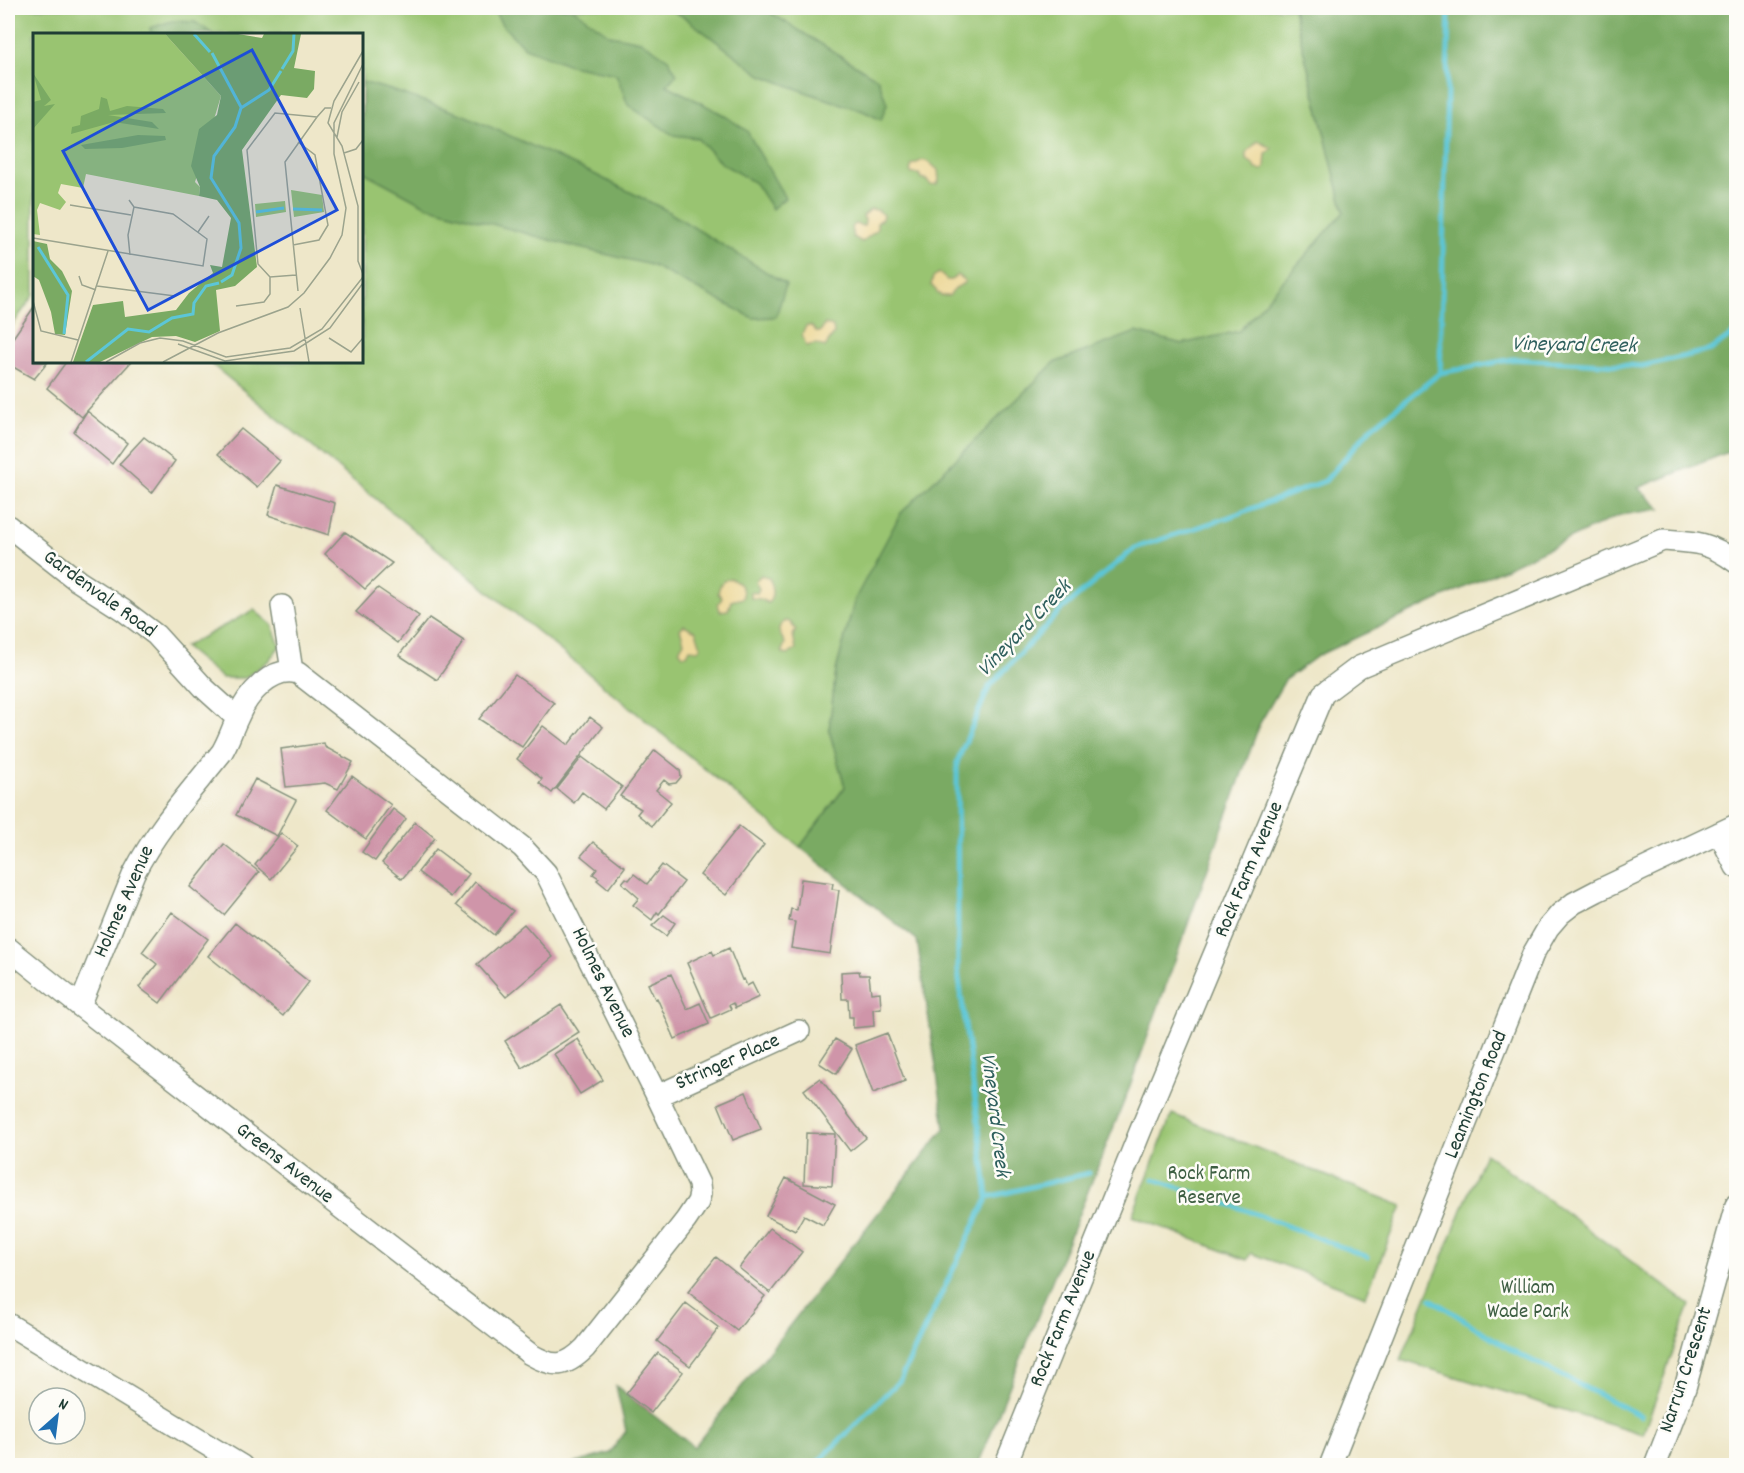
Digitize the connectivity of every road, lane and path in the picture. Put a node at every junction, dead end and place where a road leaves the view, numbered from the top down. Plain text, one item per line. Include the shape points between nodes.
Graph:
1 (8, 526) edge
2 (1737, 562) edge
3 (282, 606) dead end
4 (292, 671) junction
5 (237, 718) junction
6 (1728, 829) edge
7 (1737, 867) edge
8 (8, 948) edge
9 (80, 1006) junction
10 (799, 1031) dead end
11 (657, 1096) junction
12 (1737, 1205) edge
13 (8, 1324) edge
14 (568, 1362) joint
15 (242, 1466) edge
16 (1005, 1466) edge
17 (1330, 1466) edge
18 (1655, 1466) edge

1 - 5 street, Gardenvale Road via 156,635
2 - 16 street, Rock Farm Avenue via 1718,549 1696,542 1663,540 1359,667 1323,694
3 - 4 street
4 - 5 street, Holmes Avenue via 268,679 250,696
4 - 11 street, Holmes Avenue via 313,683 541,866 556,889
5 - 9 street, Holmes Avenue via 222,752 144,852
6 - 7 street
6 - 17 street, Leamington Road via 1597,891 1560,914 1548,928 1533,954
8 - 9 street, Greens Avenue
9 - 14 street, Greens Avenue via 530,1354 550,1364
10 - 11 street, Stringer Place
11 - 14 street, Holmes Avenue via 699,1184 698,1202 585,1348
12 - 18 street, Narrun Crescent via 1685,1388
13 - 15 street

